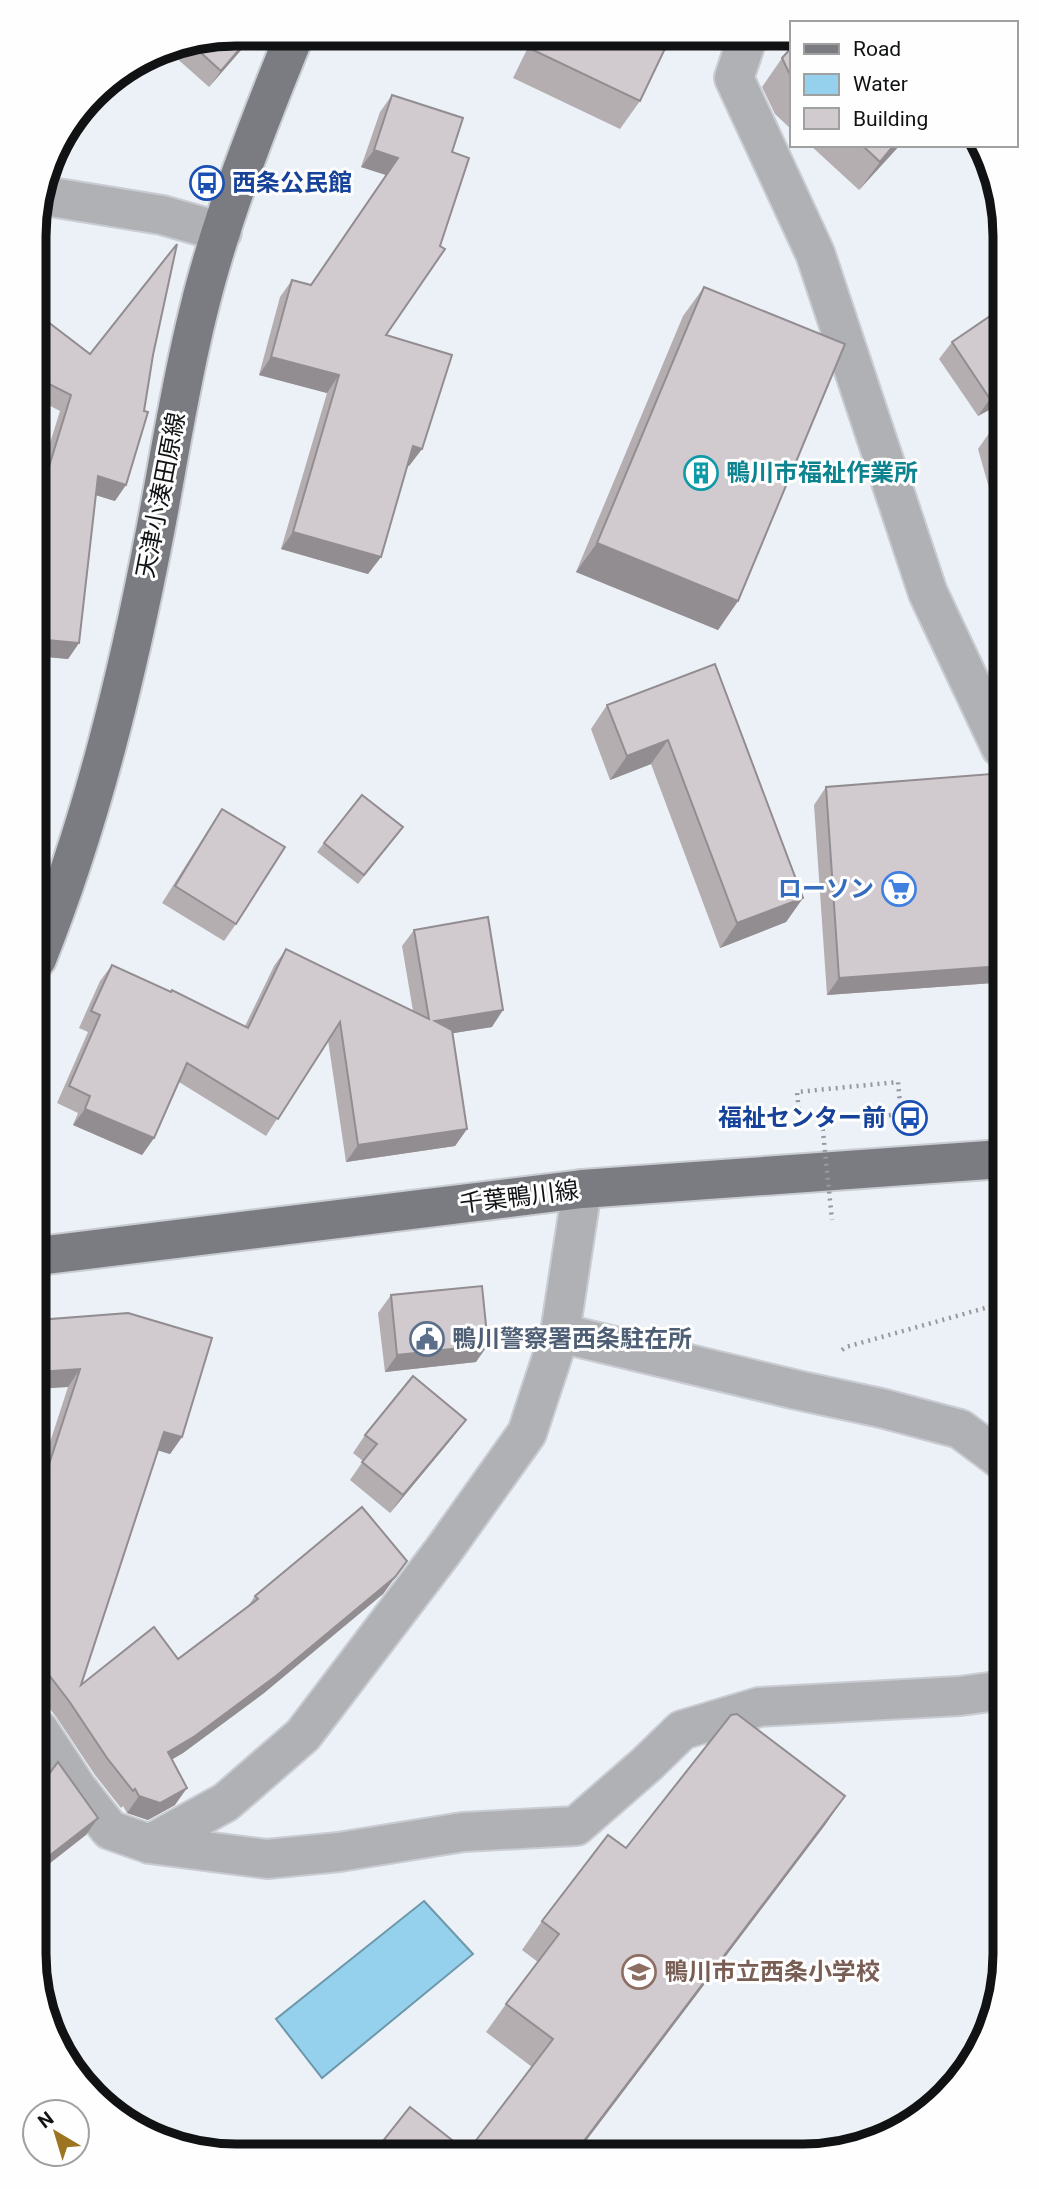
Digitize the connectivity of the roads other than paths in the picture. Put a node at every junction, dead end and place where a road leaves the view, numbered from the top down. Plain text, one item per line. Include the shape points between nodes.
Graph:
1 (290, 46) edge
2 (745, 46) edge
3 (50, 197) edge
4 (222, 232) junction
5 (993, 731) edge
6 (46, 936) edge
7 (993, 1160) edge
8 (582, 1189) junction
9 (46, 1255) edge
10 (561, 1333) junction
11 (993, 1454) edge
12 (993, 1692) edge
13 (46, 1741) edge
14 (150, 1844) junction

1 - 4 main road, 天津小湊田原線
2 - 5 street via 734,78 815,253 928,593
3 - 4 street via 162,215
4 - 6 main road, 天津小湊田原線 via 198,312 110,738
7 - 8 main road, 千葉鴨川線
8 - 9 main road, 千葉鴨川線
8 - 10 street
10 - 11 street via 960,1429
10 - 14 street via 527,1433 303,1734 226,1802
12 - 14 street via 759,1707 682,1730 576,1825 463,1832 267,1859
13 - 14 street via 110,1830

